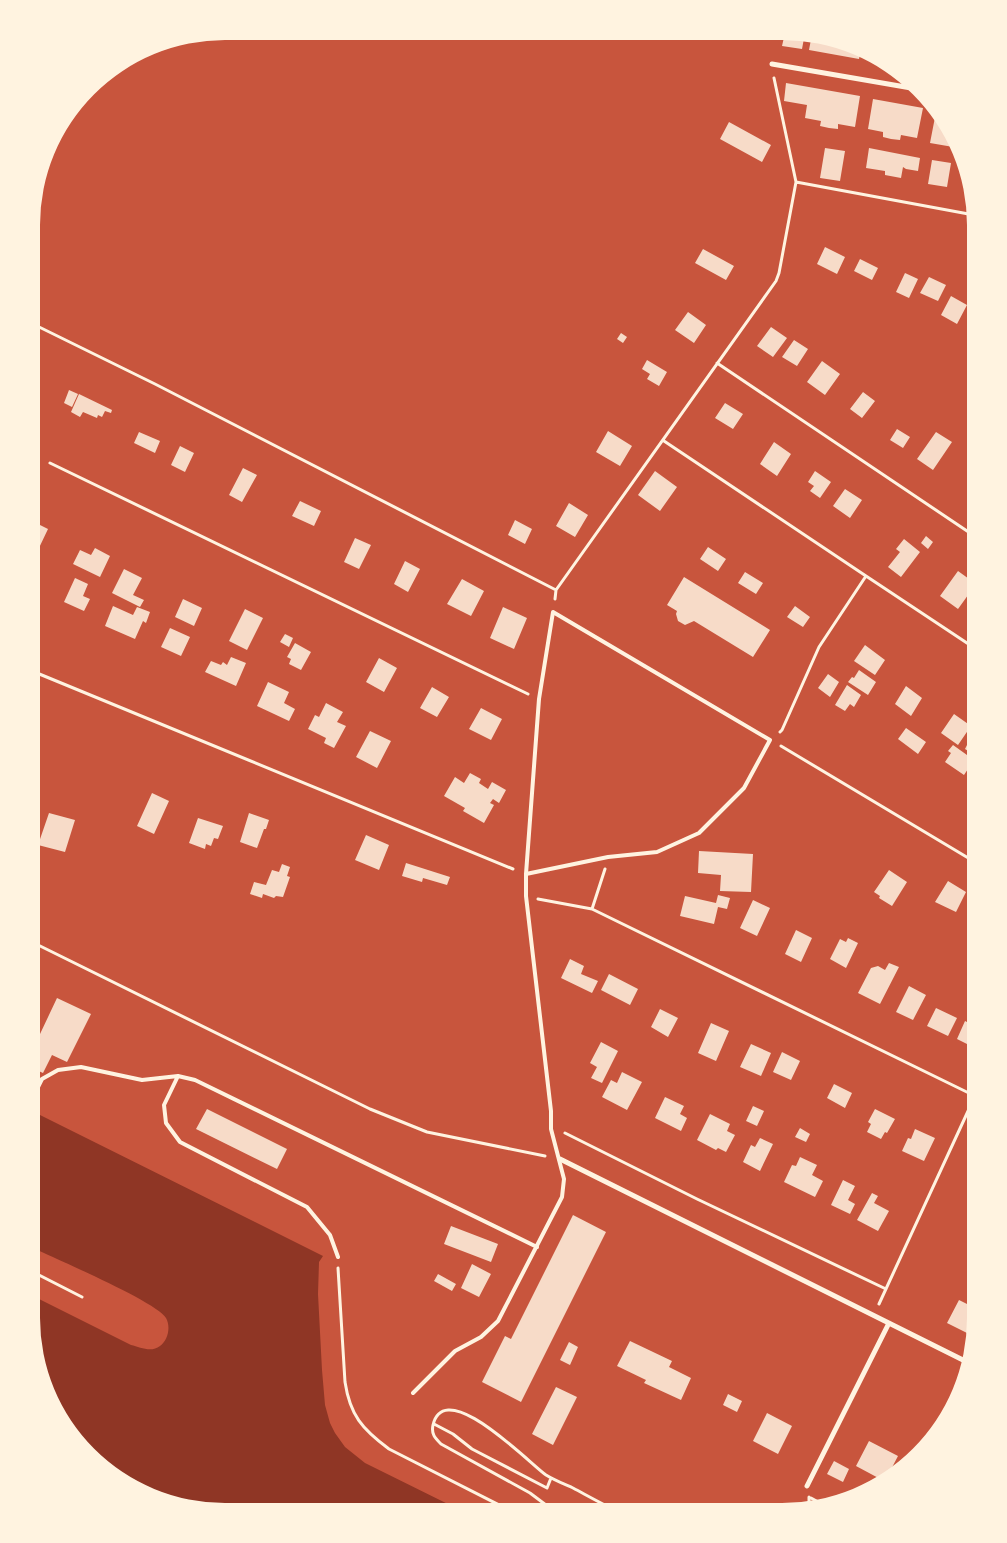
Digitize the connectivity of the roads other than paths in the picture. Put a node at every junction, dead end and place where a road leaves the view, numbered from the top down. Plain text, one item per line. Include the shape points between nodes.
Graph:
1 (772, 64) road end
2 (905, 87) edge
3 (526, 874) junction
4 (178, 1076) junction
5 (40, 1082) edge
6 (560, 1160) junction
7 (537, 1247) junction
8 (338, 1258) road end
9 (889, 1323) junction
10 (962, 1360) edge
11 (414, 1393) dead end
12 (807, 1486) dead end

1 - 2 street
3 - 3 lane via 540,700 553,612 770,740 744,788 699,833 657,852 608,857
3 - 6 lane via 551,1129
4 - 5 lane via 142,1080 81,1067 58,1070
4 - 7 lane via 195,1080
4 - 8 lane via 164,1105 166,1122 180,1142 307,1207 330,1234
6 - 7 lane via 564,1179 562,1197
6 - 9 street
7 - 11 lane via 498,1321 481,1337 455,1351
9 - 10 street
9 - 12 street

